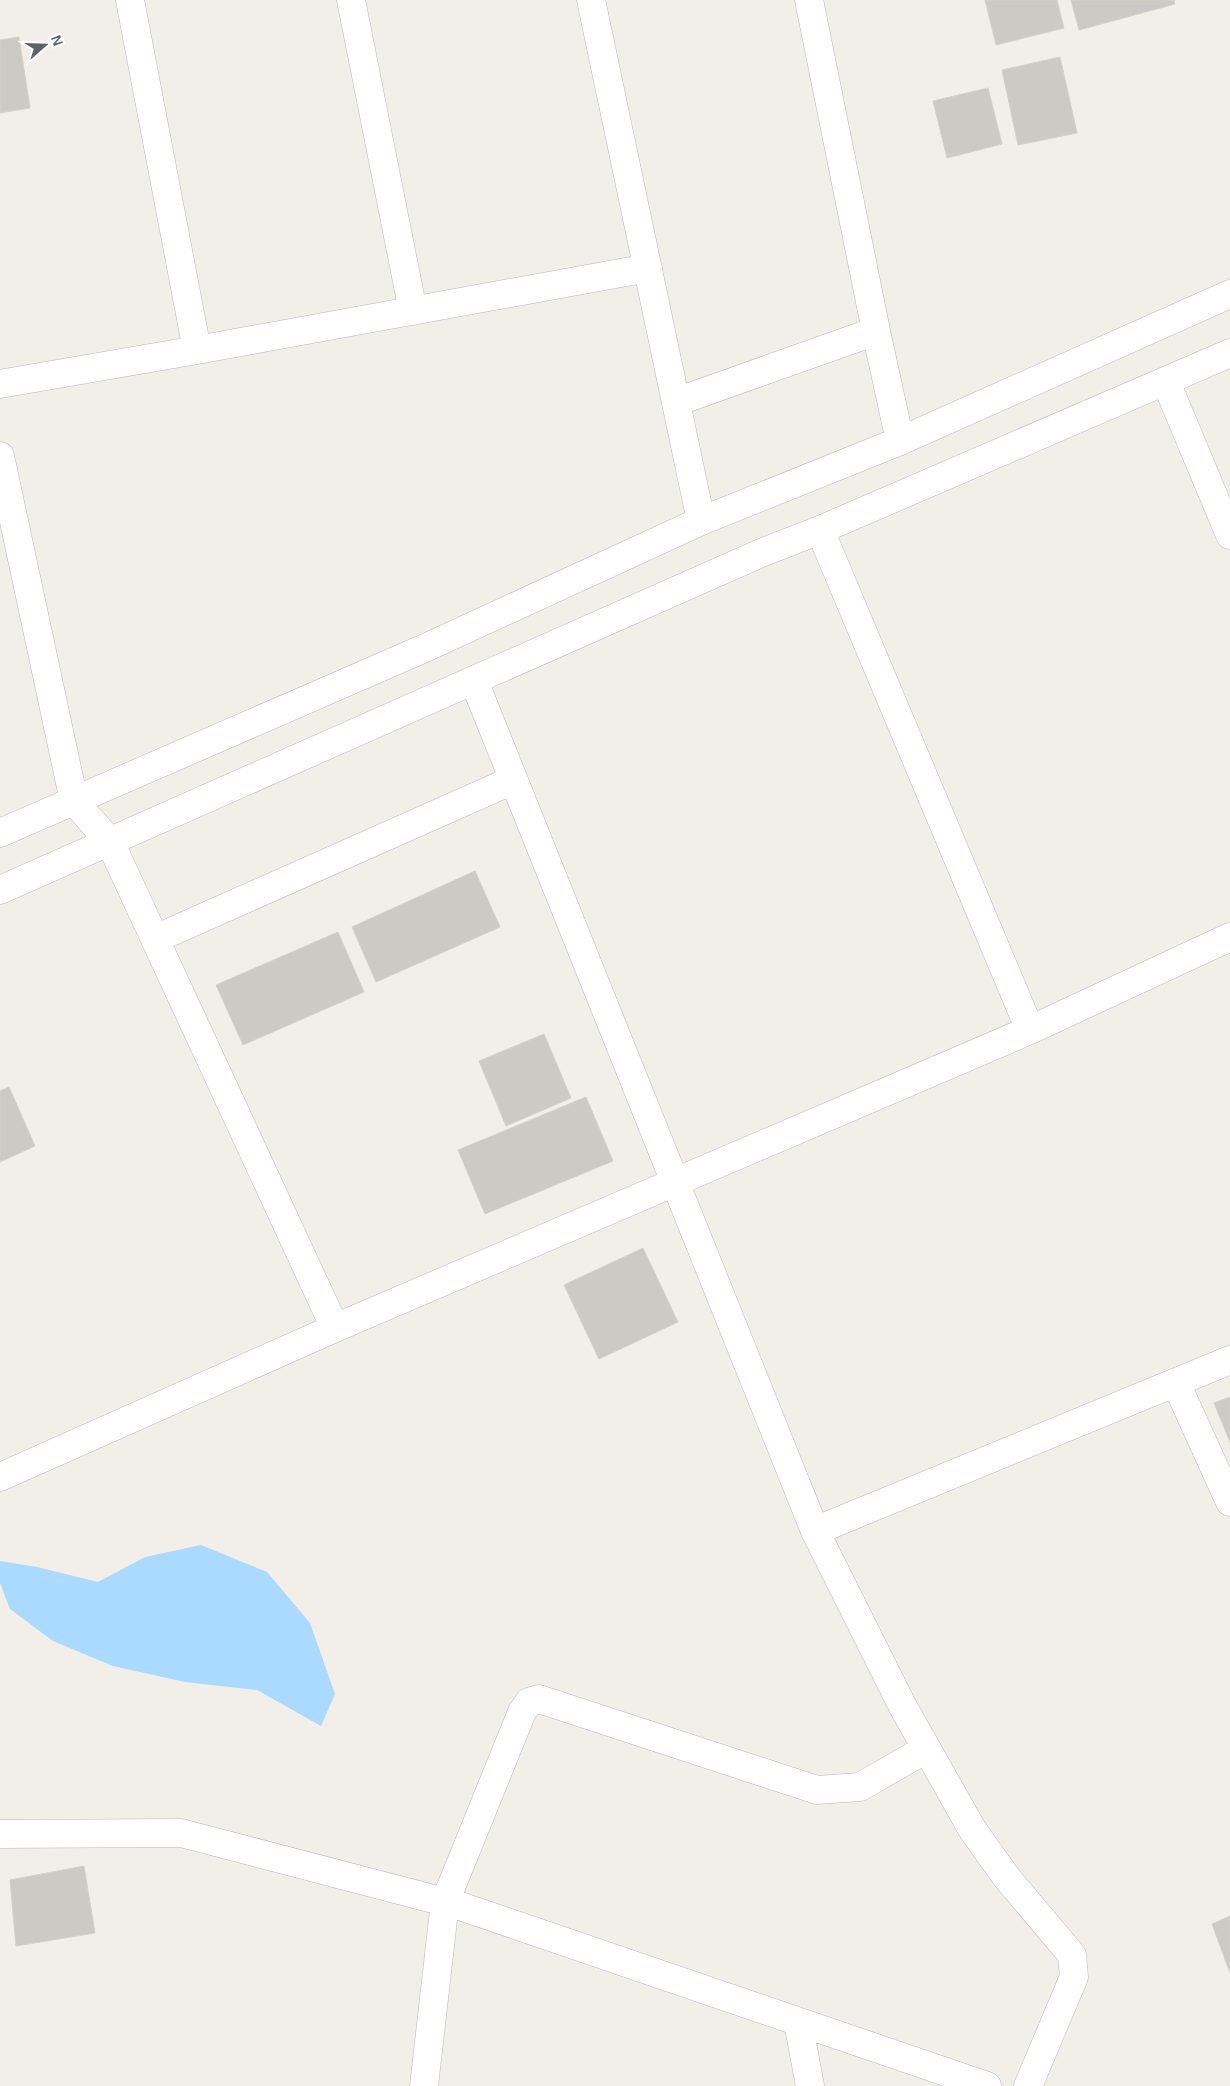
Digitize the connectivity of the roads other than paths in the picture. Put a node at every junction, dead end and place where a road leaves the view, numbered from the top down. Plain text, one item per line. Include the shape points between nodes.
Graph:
1 (130, 0) edge
2 (351, 0) edge
3 (591, 0) edge
4 (809, 0) edge
5 (648, 268) junction
6 (1230, 294) edge
7 (413, 311) junction
8 (876, 330) junction
9 (197, 350) junction
10 (1230, 353) edge
11 (1166, 382) junction
12 (0, 384) edge
13 (676, 402) junction
14 (900, 441) junction
15 (0, 456) edge
16 (701, 521) junction
17 (820, 530) junction
18 (1230, 535) edge
19 (474, 682) junction
20 (514, 780) junction
21 (74, 801) junction
22 (0, 833) edge
23 (110, 842) junction
24 (0, 890) edge
25 (1230, 937) edge
26 (155, 939) junction
27 (1030, 1030) junction
28 (676, 1183) junction
29 (335, 1328) junction
30 (1230, 1360) edge
31 (1176, 1383) junction
32 (0, 1477) edge
33 (1230, 1502) edge
34 (815, 1531) junction
35 (926, 1749) junction
36 (0, 1834) edge
37 (445, 1902) junction
38 (798, 2022) junction
39 (424, 2086) edge
40 (810, 2086) edge
41 (987, 2086) edge
42 (1028, 2086) edge

1 - 9 street
2 - 7 street
3 - 5 street
4 - 8 street
5 - 7 street
5 - 13 street
6 - 14 street
7 - 9 street
8 - 13 street
8 - 14 street
9 - 12 street
10 - 11 street
11 - 17 street
11 - 18 street
13 - 16 street
14 - 16 street
15 - 21 street
16 - 21 street via 434,644
17 - 19 street via 761,553
17 - 27 street
19 - 20 street
19 - 23 street
20 - 26 street
20 - 28 street
21 - 22 street
21 - 23 street
23 - 24 street
23 - 26 street
25 - 27 street
26 - 29 street
27 - 28 street
28 - 29 street
28 - 34 street
29 - 32 street
30 - 31 street
31 - 33 street
31 - 34 street
34 - 35 street
35 - 37 street via 860,1787 817,1790 539,1699 529,1702 522,1712
35 - 42 street via 972,1829 1007,1878 1072,1955 1074,1977
36 - 37 street via 181,1833
37 - 38 street
37 - 39 street
38 - 40 street
38 - 41 street

